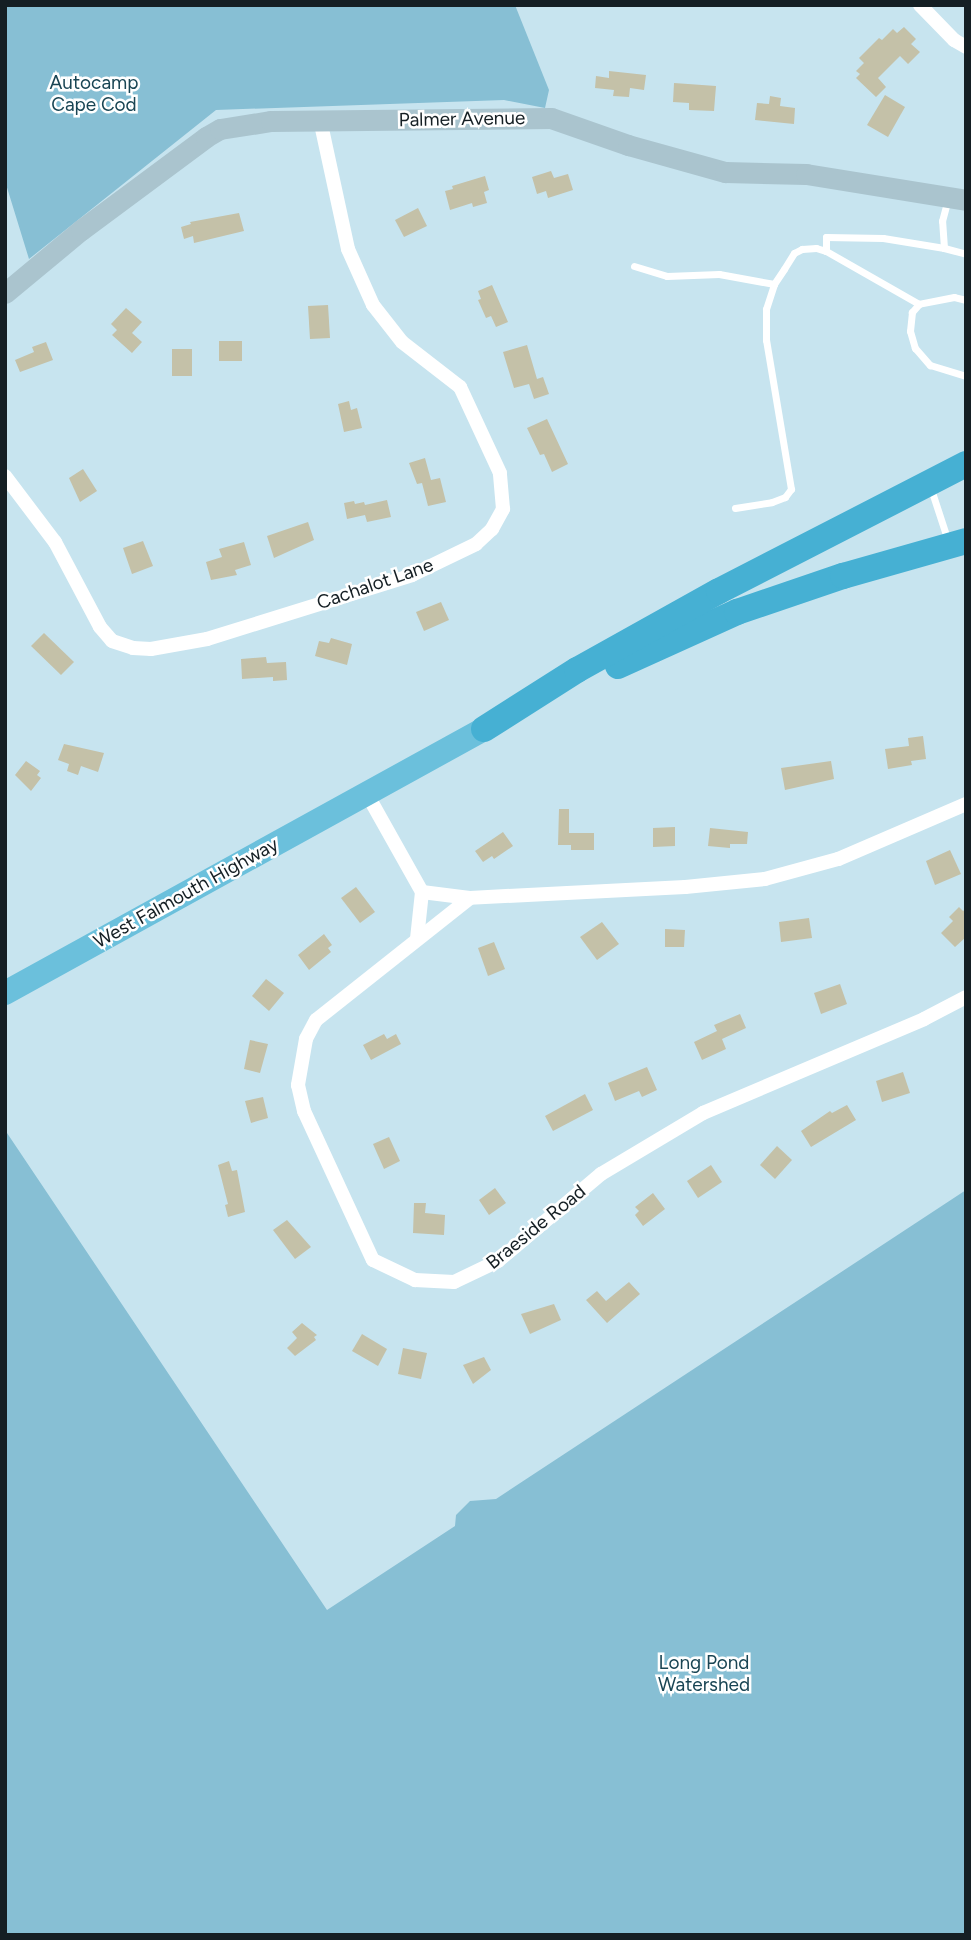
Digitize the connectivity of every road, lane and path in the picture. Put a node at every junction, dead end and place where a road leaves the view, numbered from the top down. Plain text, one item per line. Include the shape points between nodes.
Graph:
1 (920, 5) edge
2 (966, 47) edge
3 (320, 120) junction
4 (957, 199) edge
5 (944, 248) junction
6 (826, 251) junction
7 (966, 254) edge
8 (634, 266) dead end
9 (774, 284) junction
10 (5, 293) edge
11 (966, 300) edge
12 (919, 304) junction
13 (966, 376) edge
14 (966, 464) edge
15 (5, 476) edge
16 (929, 482) junction
17 (735, 508) dead end
18 (958, 543) edge
19 (484, 729) junction
20 (367, 794) junction
21 (966, 804) edge
22 (422, 892) junction
23 (470, 898) junction
24 (417, 939) junction
25 (5, 993) edge
26 (966, 997) edge

1 - 2 street
3 - 4 main road, Palmer Avenue via 551,118 717,170 806,174
3 - 10 main road, Palmer Avenue via 246,123 206,137 80,230
3 - 15 street, Cachalot Lane via 348,249 373,305 402,342 460,387 500,473 503,509 492,529 476,544 412,575 207,639 133,648 112,641 100,627 55,542
4 - 5 lane via 942,221
5 - 6 lane via 842,235 826,237
5 - 7 lane
6 - 9 lane via 811,248 794,253
6 - 12 lane
8 - 9 lane via 667,276 719,274
9 - 17 lane via 766,309 766,340 791,489 772,502
11 - 12 lane via 954,297
12 - 13 lane via 912,312 910,331 915,348 930,365
14 - 16 highway
16 - 18 lane
16 - 19 highway via 683,611
18 - 19 highway via 737,612
19 - 20 highway, West Falmouth Highway
20 - 22 street
20 - 25 highway, West Falmouth Highway
21 - 23 street via 838,859 765,879
22 - 23 street
22 - 24 street
23 - 24 street, Braeside Road
24 - 26 street, Braeside Road via 316,1020 306,1039 298,1085 304,1111 373,1260 399,1275 435,1282 454,1282 498,1261 601,1174 704,1113

